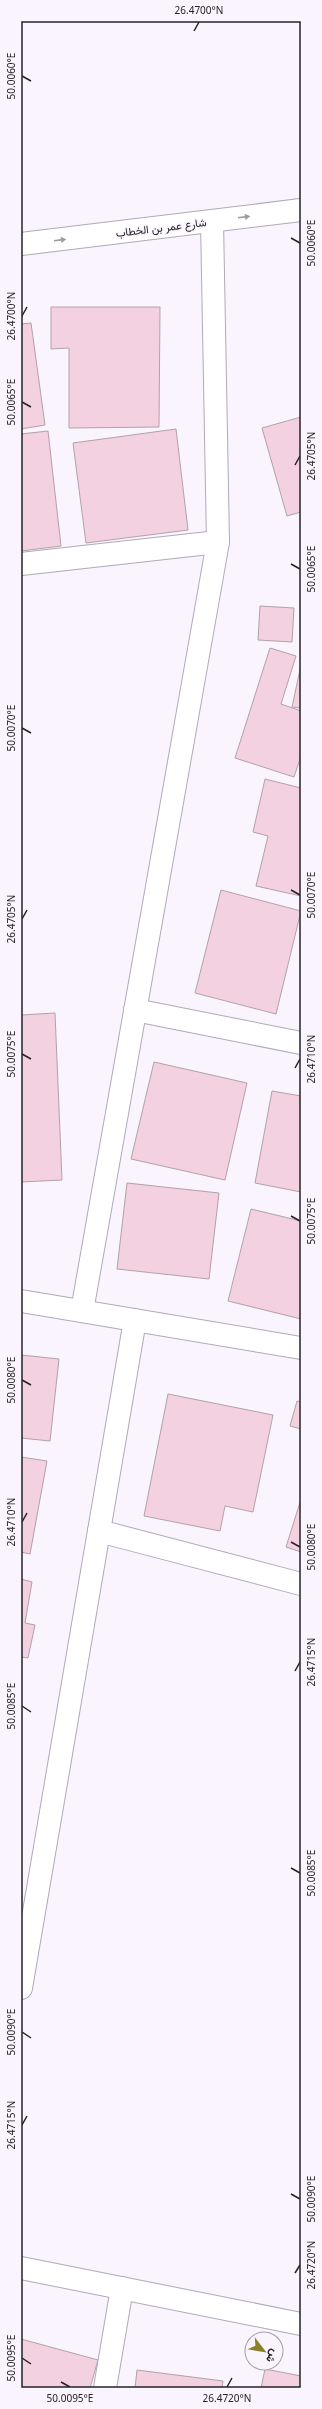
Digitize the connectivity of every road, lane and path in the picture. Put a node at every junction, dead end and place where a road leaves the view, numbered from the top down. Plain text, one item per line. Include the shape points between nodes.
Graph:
1 (301, 210) edge
2 (212, 221) junction
3 (21, 244) edge
4 (218, 542) junction
5 (21, 564) edge
6 (135, 1010) junction
7 (301, 1043) edge
8 (21, 1301) edge
9 (82, 1311) junction
10 (135, 1320) junction
11 (301, 1348) edge
12 (99, 1532) junction
13 (301, 1584) edge
14 (25, 1938) edge
15 (21, 1988) edge
16 (21, 2268) edge
17 (122, 2288) junction
18 (301, 2324) edge
19 (105, 2388) edge

2 -> 1 street, شارع عمر بن الخطاب
3 -> 2 street, شارع عمر بن الخطاب
2 - 4 street
4 - 5 street
4 - 6 street
6 - 7 street
6 - 9 street
8 - 9 street
9 - 10 street
10 - 11 street
10 - 12 street
12 - 13 street
12 - 14 street
14 - 15 street
16 - 17 street
17 - 18 street
17 - 19 street

